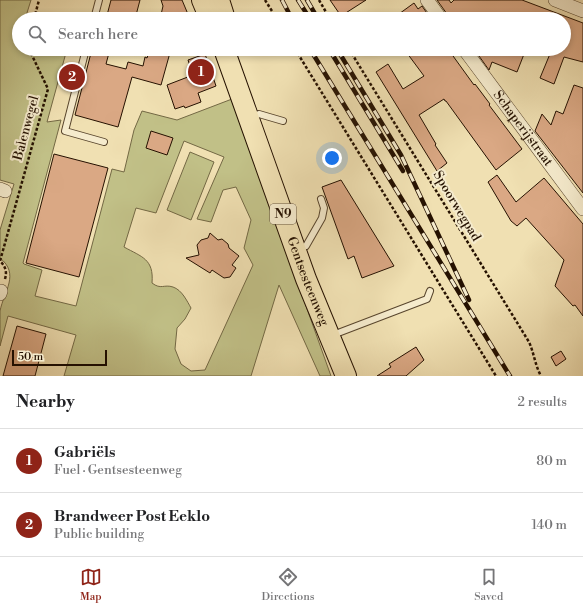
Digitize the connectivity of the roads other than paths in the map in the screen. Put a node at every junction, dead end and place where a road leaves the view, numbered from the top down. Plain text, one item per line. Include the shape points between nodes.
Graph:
1 (99, 0) edge
2 (202, 0) edge
3 (219, 0) edge
4 (427, 0) edge
5 (555, 0) edge
6 (583, 10) edge
7 (96, 12) edge
8 (207, 12) edge
9 (223, 12) edge
10 (436, 12) edge
11 (84, 56) edge
12 (226, 56) edge
13 (238, 56) edge
14 (469, 56) edge
15 (259, 114) junction
16 (283, 121) dead end
17 (104, 142) dead end
18 (320, 199) dead end
19 (583, 209) edge
20 (306, 246) junction
21 (430, 291) dead end
22 (338, 333) junction
23 (346, 376) edge
24 (357, 376) edge

1 - 7 lane
2 - 8 main road
3 - 9 main road
4 - 10 street
5 - 6 street
11 - 17 lane via 65,131
12 - 23 main road, Gentsesteenweg / N9 via 306,279
13 - 15 main road, Gentsesteenweg / N9
14 - 19 street, Schaperijstraat
15 - 16 lane
15 - 20 main road, Gentsesteenweg / N9
18 - 20 lane via 324,208 322,218
20 - 22 main road, Gentsesteenweg / N9
21 - 22 lane via 427,299
22 - 24 main road, Gentsesteenweg / N9

